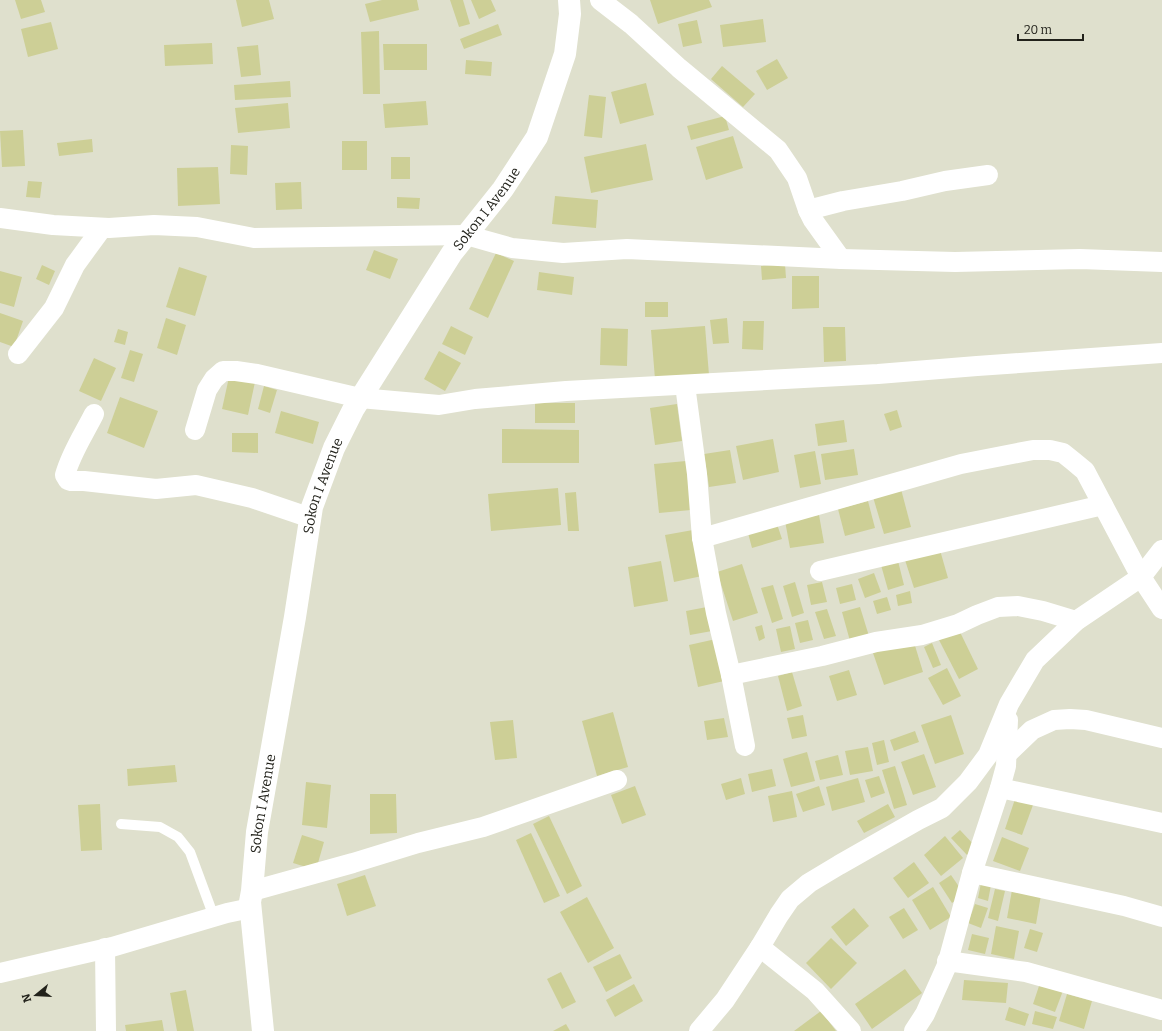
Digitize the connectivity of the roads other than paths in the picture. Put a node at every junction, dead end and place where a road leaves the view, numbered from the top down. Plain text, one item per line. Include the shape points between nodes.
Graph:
1 (569, 0) edge
2 (600, 0) edge
3 (988, 175) dead end
4 (808, 210) junction
5 (0, 218) edge
6 (102, 228) junction
7 (466, 235) junction
8 (841, 259) junction
9 (1162, 262) edge
10 (1162, 353) edge
11 (18, 354) dead end
12 (685, 385) junction
13 (360, 398) junction
14 (94, 414) dead end
15 (195, 430) dead end
16 (1103, 506) junction
17 (311, 518) junction
18 (702, 538) junction
19 (1162, 550) edge
20 (820, 571) dead end
21 (1142, 577) junction
22 (1162, 609) edge
23 (1076, 621) junction
24 (731, 675) junction
25 (1009, 704) junction
26 (1162, 738) edge
27 (745, 746) dead end
28 (1006, 755) junction
29 (617, 780) dead end
30 (1000, 788) junction
31 (1162, 823) edge
32 (121, 824) dead end
33 (972, 873) junction
34 (252, 900) junction
35 (214, 917) junction
36 (1162, 917) edge
37 (105, 948) junction
38 (760, 948) junction
39 (947, 961) junction
40 (0, 973) edge
41 (1162, 1010) edge
42 (106, 1031) edge
43 (263, 1031) edge
44 (699, 1031) edge
45 (851, 1031) edge
46 (914, 1031) edge

1 - 7 street, Sokon I Avenue via 570,14 565,54 537,137 503,189
2 - 4 street via 778,150 797,178
3 - 4 street via 945,181
4 - 8 street
5 - 6 street
6 - 7 street via 197,227 254,238
6 - 11 street via 75,264 54,308
7 - 8 street via 512,248 563,253 627,249
7 - 13 street, Sokon I Avenue
8 - 9 street via 955,262 1080,259
10 - 12 street
12 - 13 street via 518,395 439,405
12 - 18 street via 698,474
13 - 15 street via 257,374 223,371 207,390
13 - 17 street, Sokon I Avenue via 334,448 312,507
14 - 17 street via 66,471 66,478 71,481 156,489 196,485 252,498
16 - 18 street via 1085,471 1063,453 1033,450 961,464
16 - 20 street
16 - 21 street
17 - 34 street, Sokon I Avenue via 257,832
18 - 24 street via 716,614
19 - 21 street
21 - 22 street
21 - 23 street
23 - 24 street via 1018,606 998,607 958,624 922,635 876,642
23 - 25 street via 1035,660
24 - 27 street
25 - 28 street
25 - 38 street via 988,755 968,782 942,808 809,883 790,900
26 - 28 street via 1070,718 1054,720 1032,730
28 - 30 street
29 - 34 street via 483,827 353,863
30 - 31 street
30 - 33 street
32 - 35 lane via 160,827 178,837 190,852
33 - 36 street via 1124,906
33 - 39 street
34 - 35 street
34 - 43 street, Sokon I Avenue
35 - 37 street
37 - 40 street
37 - 42 street
38 - 44 street via 725,1000
38 - 45 street via 815,991
39 - 41 street via 1026,972
39 - 46 street via 925,1014

